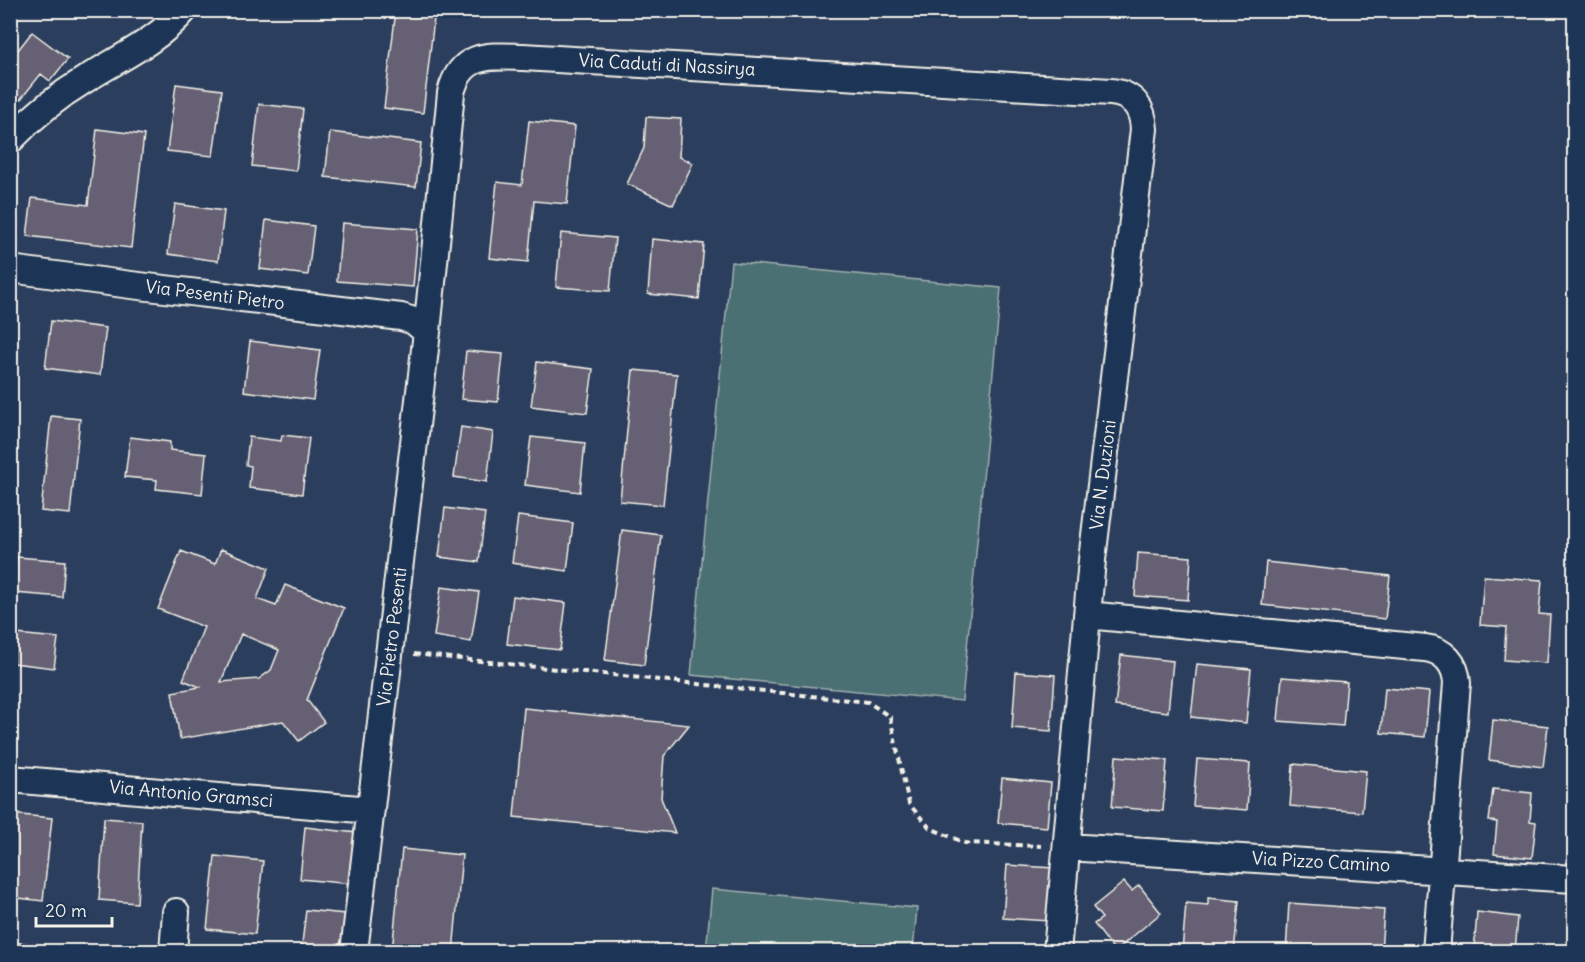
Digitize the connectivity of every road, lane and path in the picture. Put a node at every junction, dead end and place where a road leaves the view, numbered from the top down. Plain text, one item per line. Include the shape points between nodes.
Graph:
1 (184, 10) edge
2 (1138, 104) joint
3 (10, 140) edge
4 (10, 269) edge
5 (423, 329) junction
6 (1087, 615) junction
7 (389, 651) junction
8 (10, 779) edge
9 (371, 810) junction
10 (1067, 847) junction
11 (1443, 870) junction
12 (1575, 879) edge
13 (176, 912) dead end
14 (173, 951) edge
15 (354, 951) edge
16 (1057, 951) edge
17 (1436, 951) edge

1 - 3 street via 140,46 55,100
2 - 5 street, Via Caduti di Nassirya via 1111,92 480,58 463,69 451,93
2 - 6 street, Via N. Duzioni via 1144,129
4 - 5 street, Via Pesenti Pietro via 401,317
5 - 7 street, Via Pietro Pesenti
6 - 10 street, Via N. Duzioni
6 - 11 street via 1425,648 1443,654 1455,671 1457,683
7 - 9 street, Via Pietro Pesenti
7 - 10 path via 868,702 890,717 909,804 930,828 965,843
8 - 9 street, Via Antonio Gramsci
9 - 15 street, Via Pietro Pesenti
10 - 11 street, Via Pizzo Camino
10 - 16 street, Via N. Duzioni
11 - 12 street, Via Pizzo Camino
11 - 17 street
13 - 14 street

